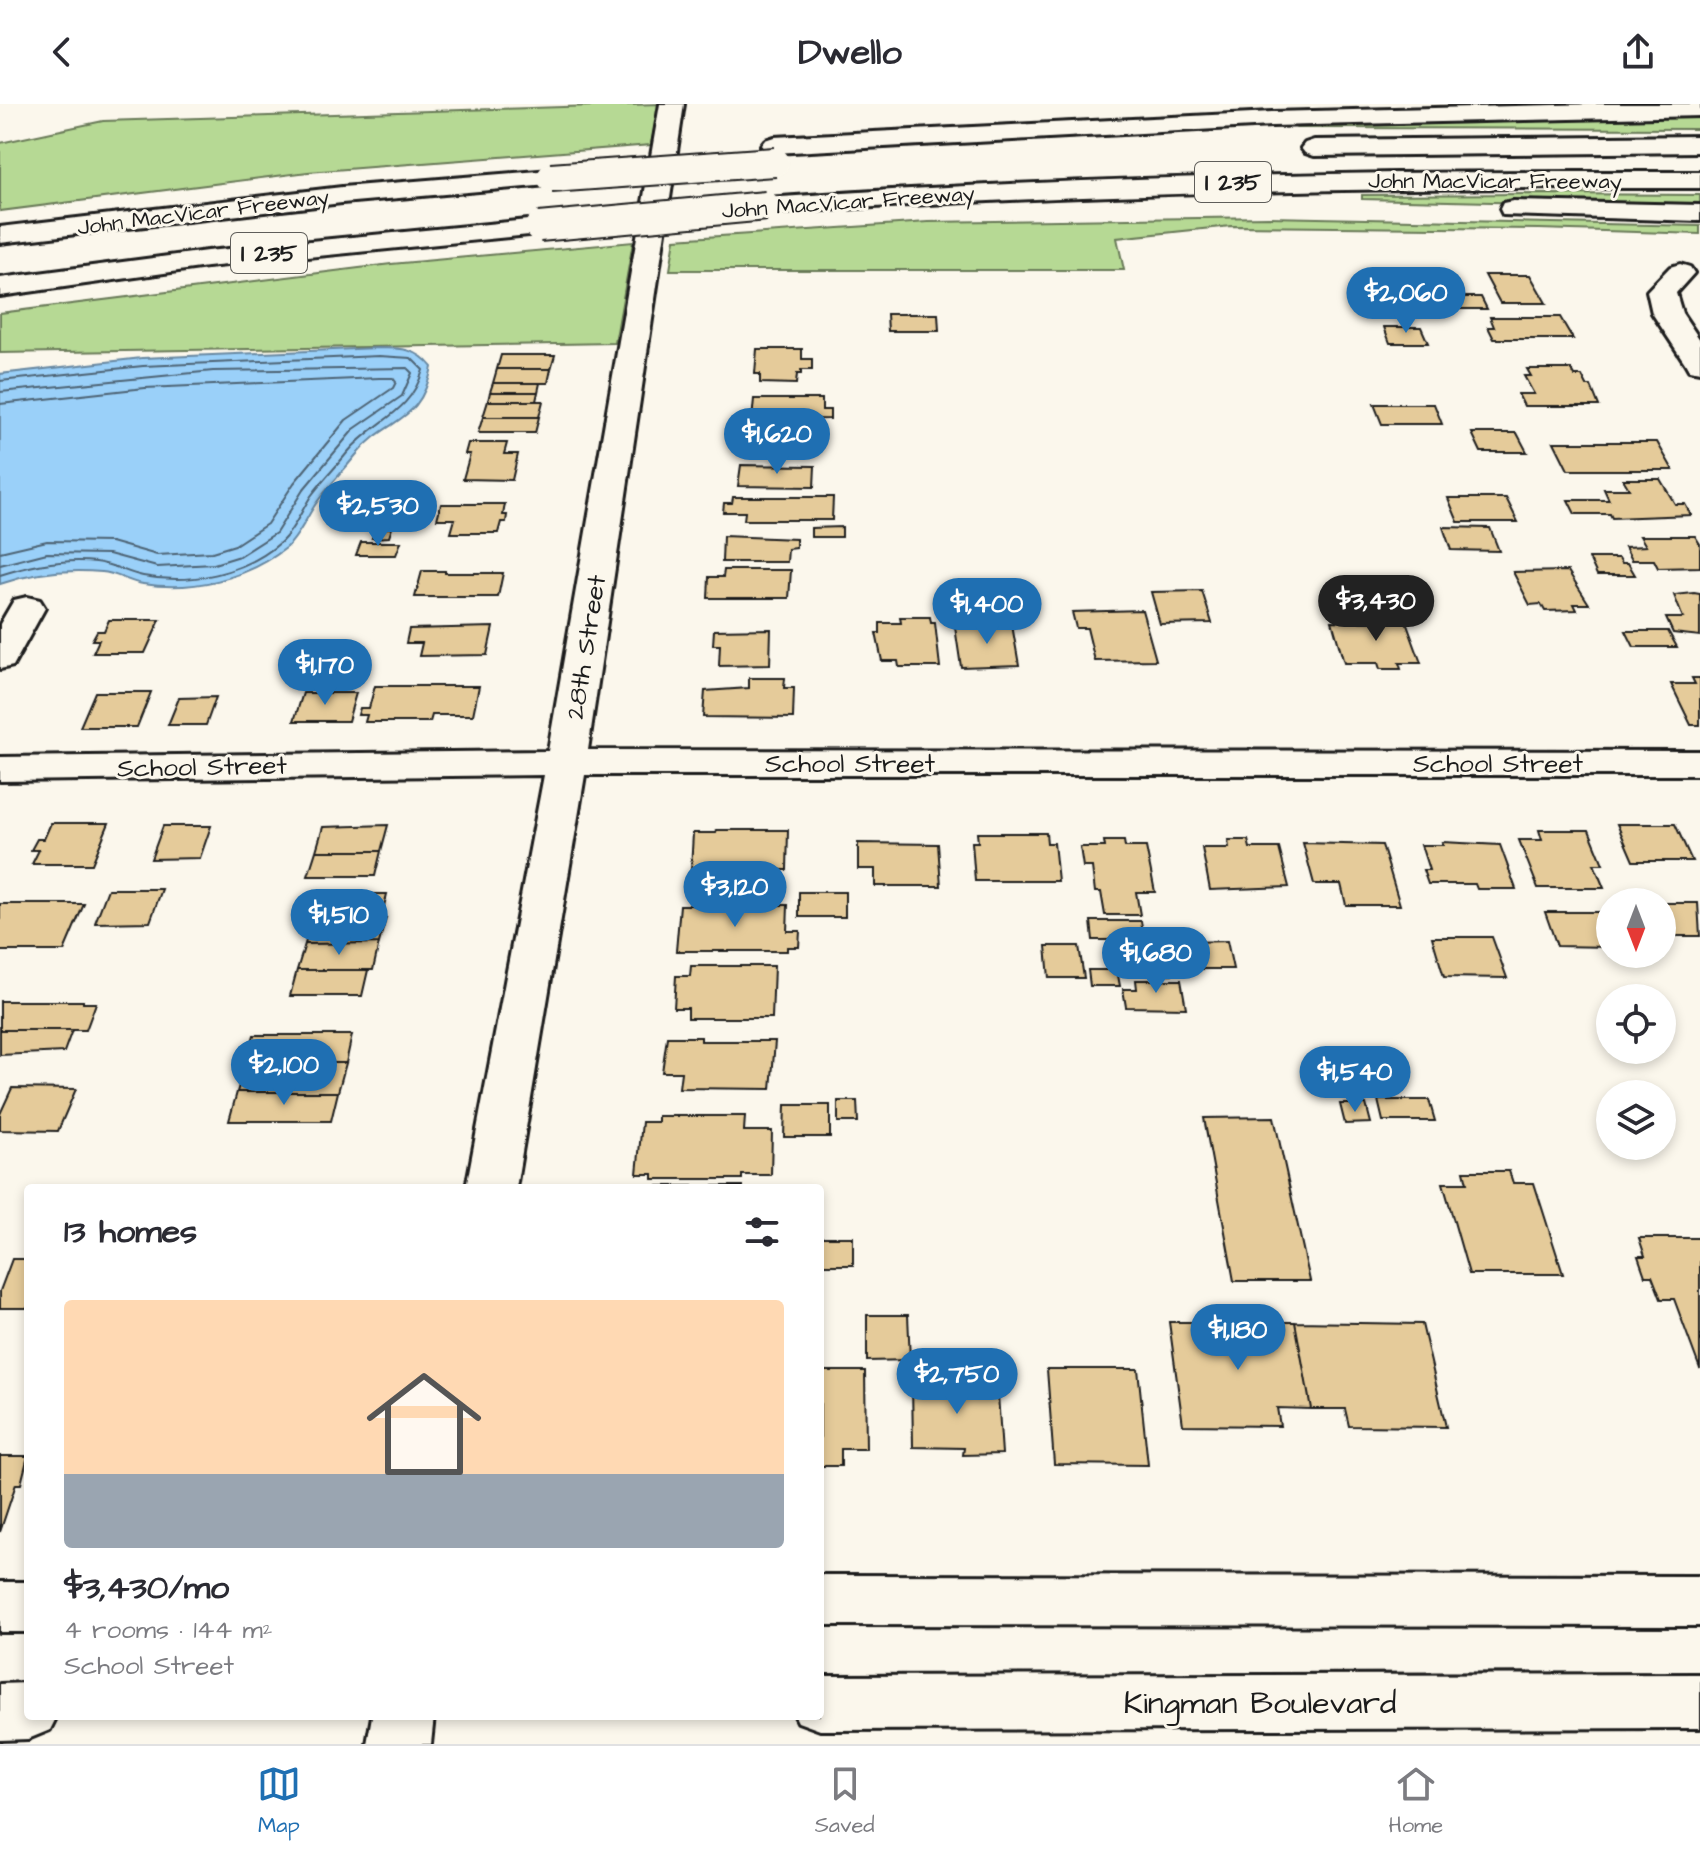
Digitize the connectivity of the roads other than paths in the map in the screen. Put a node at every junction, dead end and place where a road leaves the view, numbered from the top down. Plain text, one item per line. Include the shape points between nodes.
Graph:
1 (672, 104) edge
2 (1700, 109) edge
3 (1700, 144) edge
4 (1287, 148) dead end
5 (1115, 152) dead end
6 (774, 154) junction
7 (1700, 180) edge
8 (766, 206) junction
9 (1402, 206) dead end
10 (1481, 208) dead end
11 (1700, 213) edge
12 (0, 235) edge
13 (1680, 273) dead end
14 (0, 287) edge
15 (1700, 363) edge
16 (27, 608) dead end
17 (0, 658) edge
18 (566, 763) junction
19 (1700, 763) edge
20 (0, 769) edge
21 (492, 1184) edge
22 (824, 1600) edge
23 (1700, 1601) edge
24 (0, 1607) edge
25 (24, 1607) edge
26 (1700, 1701) edge
27 (824, 1703) edge
28 (24, 1711) edge
29 (0, 1712) edge
30 (402, 1720) edge
31 (399, 1744) edge

1 - 18 main road, 28th Street
2 - 6 main road via 1272,119
3 - 4 main road, John MacVicar Freeway / I 235
5 - 6 main road, John MacVicar Freeway / I 235
6 - 12 main road, John MacVicar Freeway / I 235, bridge via 552,172
7 - 8 main road, John MacVicar Freeway / I 235 via 1085,186
8 - 9 main road
8 - 14 main road, John MacVicar Freeway / I 235, bridge via 207,259
10 - 11 main road
13 - 15 main road via 1661,291 1667,313
16 - 17 main road
18 - 19 main road, School Street
18 - 20 main road, School Street
18 - 21 main road, 28th Street
22 - 23 main road
24 - 25 main road
26 - 27 main road, Kingman Boulevard
28 - 29 main road
30 - 31 main road

